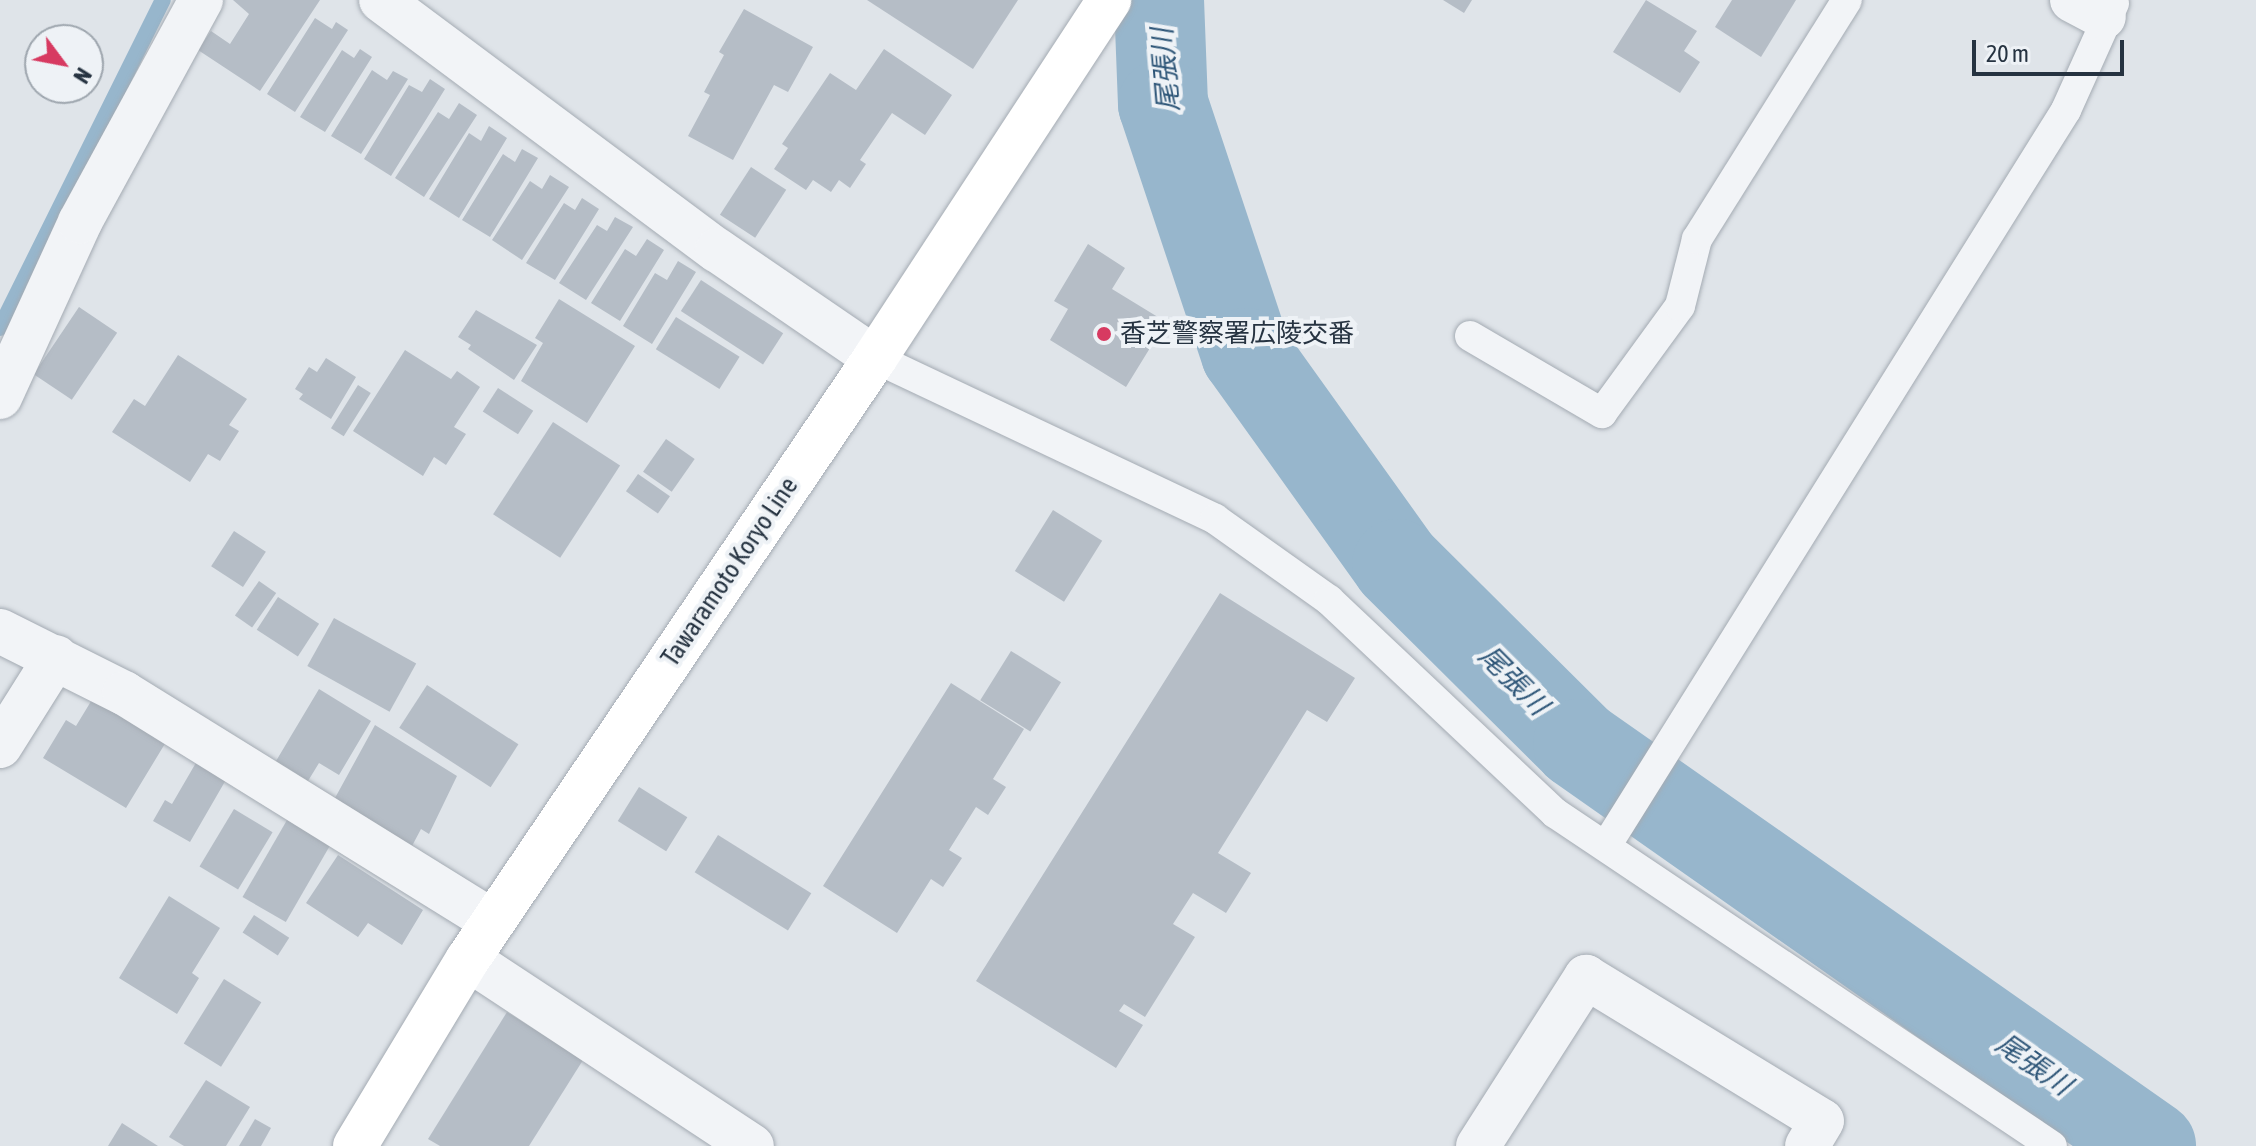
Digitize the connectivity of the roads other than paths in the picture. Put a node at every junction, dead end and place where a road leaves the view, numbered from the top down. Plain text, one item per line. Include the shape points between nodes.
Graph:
1 (201, 0) edge
2 (381, 0) edge
3 (1847, 0) edge
4 (2097, 6) edge
5 (1103, 10) edge
6 (1470, 336) dead end
7 (875, 358) junction
8 (0, 397) edge
9 (0, 631) edge
10 (56, 657) junction
11 (0, 746) edge
12 (1612, 837) junction
13 (493, 922) junction
14 (468, 959) junction
15 (355, 1146) edge
16 (752, 1146) edge
17 (1478, 1146) edge
18 (1807, 1146) edge
19 (2052, 1146) edge

1 - 8 street via 80,222
2 - 7 street via 717,250
3 - 6 lane via 1697,239 1680,306 1602,413
4 - 12 lane via 2066,110
5 - 7 main road, Tawaramoto Koryo Line
7 - 12 lane via 1215,519 1329,600 1555,813
7 - 13 main road, Tawaramoto Koryo Line
9 - 10 street
10 - 11 street
10 - 13 street
12 - 19 lane
13 - 14 main road, Tawaramoto Koryo Line
14 - 15 main road, Tawaramoto Koryo Line
14 - 16 street
17 - 18 street via 1586,977 1822,1121

